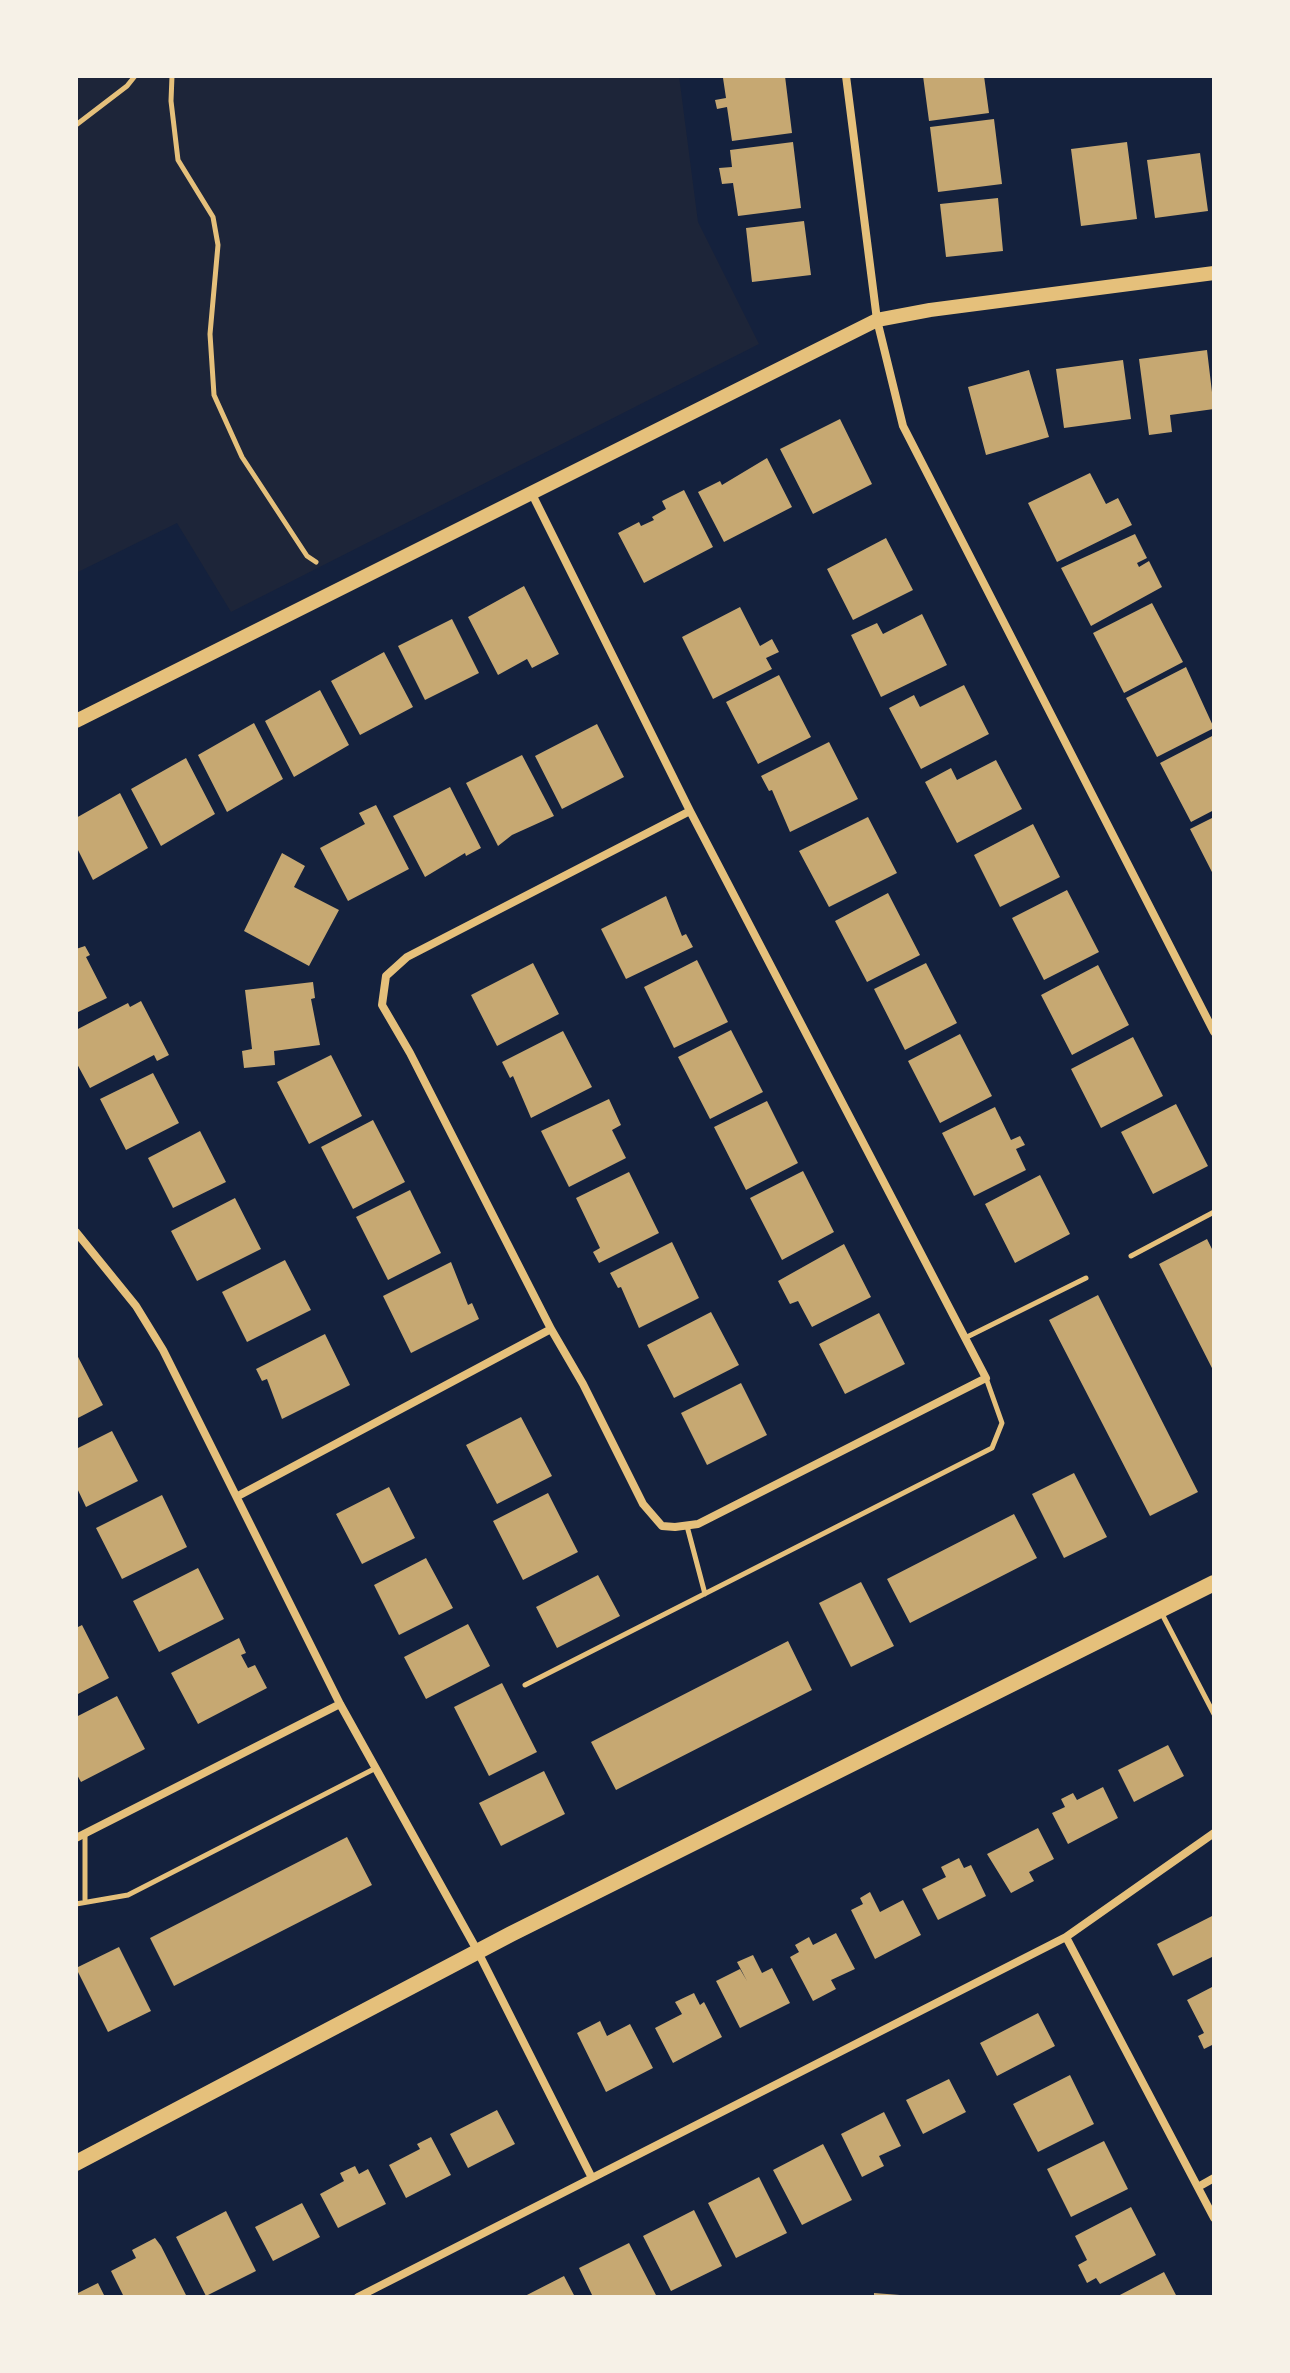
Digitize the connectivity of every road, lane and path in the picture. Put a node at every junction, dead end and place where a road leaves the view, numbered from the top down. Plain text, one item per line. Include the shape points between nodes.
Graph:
1 (135, 76) edge
2 (172, 76) edge
3 (846, 76) edge
4 (76, 125) edge
5 (1214, 273) edge
6 (877, 320) junction
7 (532, 494) junction
8 (316, 562) dead end
9 (76, 721) edge
10 (690, 811) junction
11 (1214, 1032) edge
12 (1214, 1212) edge
13 (76, 1232) edge
14 (1131, 1256) dead end
15 (1086, 1278) dead end
16 (551, 1329) junction
17 (965, 1338) junction
18 (986, 1378) junction
19 (238, 1496) junction
20 (687, 1526) junction
21 (1214, 1583) edge
22 (705, 1594) junction
23 (1160, 1610) junction
24 (525, 1685) dead end
25 (340, 1704) junction
26 (1214, 1714) edge
27 (374, 1769) junction
28 (1214, 1833) edge
29 (80, 1836) edge
30 (85, 1900) junction
31 (76, 1904) edge
32 (1066, 1937) junction
33 (478, 1952) junction
34 (76, 2163) edge
35 (592, 2178) junction
36 (1214, 2178) edge
37 (1198, 2187) junction
38 (1214, 2218) edge
39 (358, 2297) edge

1 - 4 path
2 - 8 path via 178,160 213,217 218,245 210,334 214,395 242,457
3 - 6 street
5 - 6 street
6 - 7 street
6 - 11 street via 903,426
7 - 9 street
7 - 10 street
10 - 16 street via 437,940 386,976 382,1005
10 - 17 street
12 - 14 lane
13 - 19 street via 149,1328
15 - 17 lane
16 - 19 street
16 - 20 street via 643,1504 662,1526
17 - 18 street
18 - 20 street
18 - 22 lane via 1002,1423 992,1448
19 - 25 street
20 - 22 lane
21 - 23 main road
22 - 24 lane
23 - 26 lane
23 - 33 main road
25 - 27 street
25 - 29 street
27 - 30 lane via 128,1895
27 - 33 street
28 - 32 street
29 - 30 lane
30 - 31 lane
32 - 35 street
32 - 37 street
33 - 34 main road
33 - 35 street
35 - 39 street
36 - 37 street
37 - 38 street

